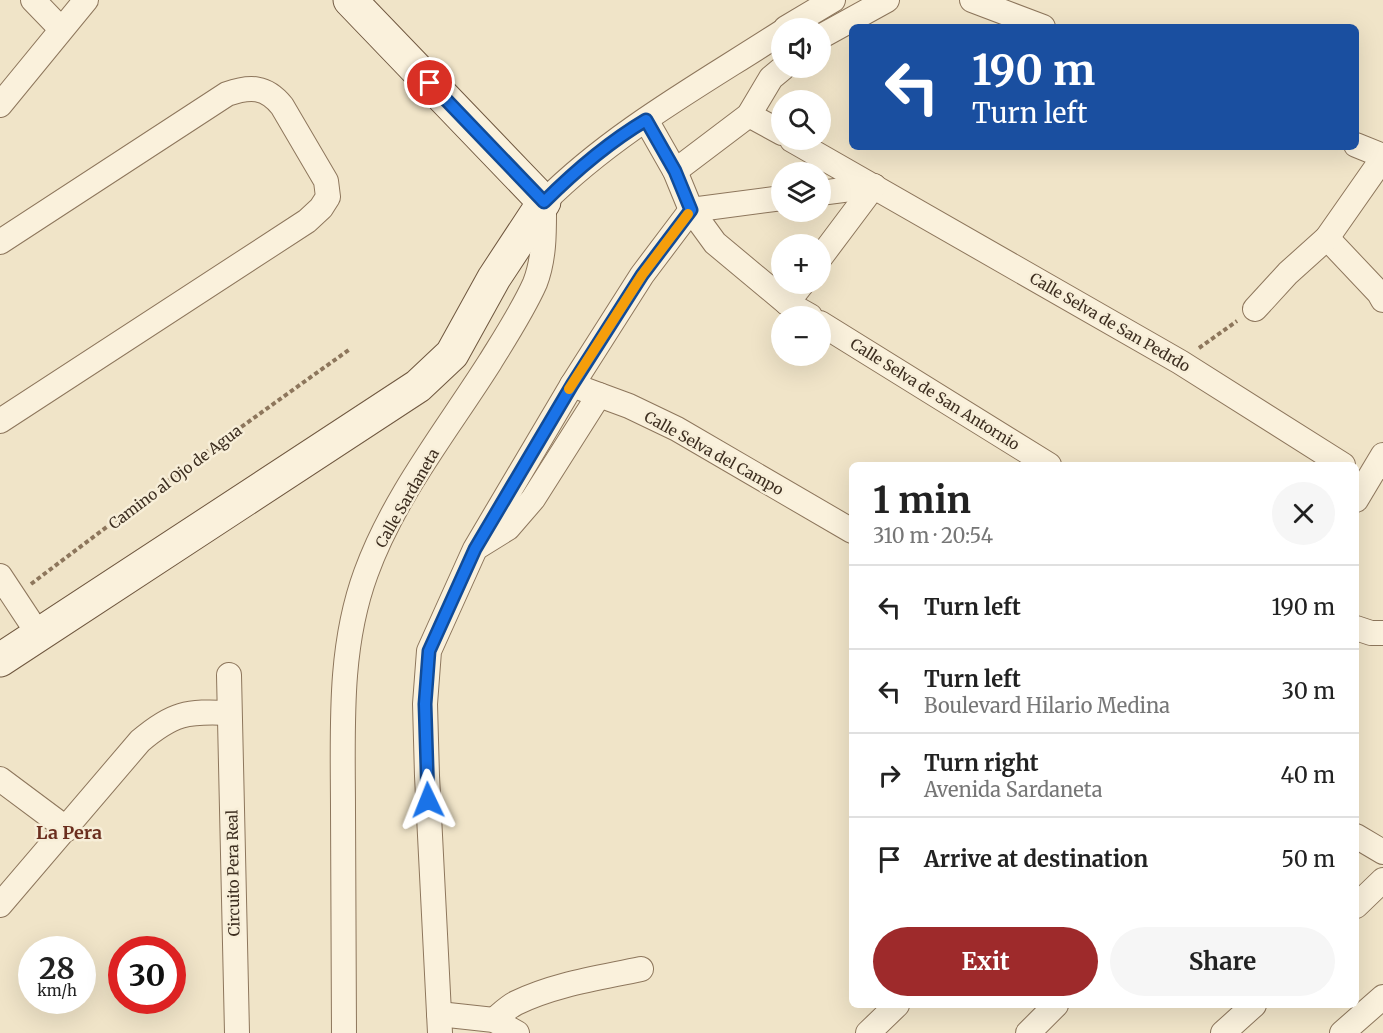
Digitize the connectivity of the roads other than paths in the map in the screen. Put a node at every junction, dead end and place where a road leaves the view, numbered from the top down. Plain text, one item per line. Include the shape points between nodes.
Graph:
1 (33, 0) edge
2 (86, 0) edge
3 (350, 0) edge
4 (834, 0) edge
5 (887, 0) edge
6 (972, 0) edge
7 (803, 18) edge
8 (1036, 24) edge
9 (61, 29) junction
10 (831, 31) edge
11 (771, 39) edge
12 (771, 78) edge
13 (0, 105) edge
14 (749, 115) junction
15 (646, 120) junction
16 (771, 128) edge
17 (1359, 146) edge
18 (810, 150) edge
19 (1383, 157) edge
20 (675, 171) junction
21 (874, 186) junction
22 (831, 192) edge
23 (771, 199) edge
24 (544, 202) junction
25 (691, 210) junction
26 (1327, 238) junction
27 (0, 242) edge
28 (831, 243) edge
29 (771, 278) edge
30 (1383, 300) edge
31 (1255, 309) road end
32 (831, 330) edge
33 (572, 385) junction
34 (599, 395) junction
35 (0, 421) edge
36 (1383, 455) edge
37 (1044, 462) edge
38 (1337, 462) edge
39 (1360, 485) edge
40 (849, 529) edge
41 (475, 549) junction
42 (0, 576) edge
43 (7, 601) edge
44 (1359, 629) edge
45 (1383, 633) edge
46 (39, 635) junction
47 (3, 651) edge
48 (229, 675) dead end
49 (229, 713) junction
50 (0, 779) edge
51 (67, 829) junction
52 (1359, 838) edge
53 (1383, 852) edge
54 (1383, 880) edge
55 (1359, 903) edge
56 (0, 905) edge
57 (641, 969) dead end
58 (1383, 997) edge
59 (894, 1008) edge
60 (1053, 1008) edge
61 (1251, 1008) edge
62 (494, 1020) junction
63 (439, 1023) edge
64 (237, 1033) edge
65 (344, 1033) edge
66 (517, 1033) edge
67 (868, 1033) edge
68 (1028, 1033) edge
69 (1223, 1033) edge
70 (1342, 1033) edge

1 - 9 street
2 - 9 street
3 - 24 street
4 - 7 street
5 - 10 street
6 - 8 street
9 - 13 street
11 - 15 street
12 - 14 street
14 - 16 street
14 - 20 street
15 - 20 street
15 - 24 street via 604,148
17 - 19 street
18 - 21 street, Calle Selva de San Pedrdo
19 - 26 street
20 - 25 street
21 - 22 street
21 - 28 street
21 - 38 street, Calle Selva de San Pedrdo via 1180,362
23 - 25 street
24 - 46 street via 494,278 452,354 418,386
24 - 65 street, Calle Sardaneta via 542,254 535,282 511,329 384,532 353,618 344,670
25 - 29 street via 715,243
25 - 33 street via 642,275
26 - 30 street
26 - 31 street
27 - 35 street via 227,94 243,88 273,95 326,181 328,196 307,220
32 - 37 street, Calle Selva de San Antornio
33 - 34 street, Calle Selva del Campo
33 - 41 street
34 - 40 street, Calle Selva del Campo via 677,429
34 - 41 street via 533,499 508,528
36 - 39 street
41 - 63 street via 429,651 428,662 427,776
42 - 43 street
43 - 46 street
44 - 45 street
46 - 47 street
48 - 49 street, Circuito Pera Real
49 - 51 street via 182,714 159,724 140,741
49 - 64 street, Circuito Pera Real
50 - 51 street
51 - 56 street
52 - 53 street
54 - 55 street
57 - 62 street via 538,994 514,1004
58 - 70 street
59 - 67 street
60 - 68 street
61 - 69 street
62 - 63 street
62 - 66 street

